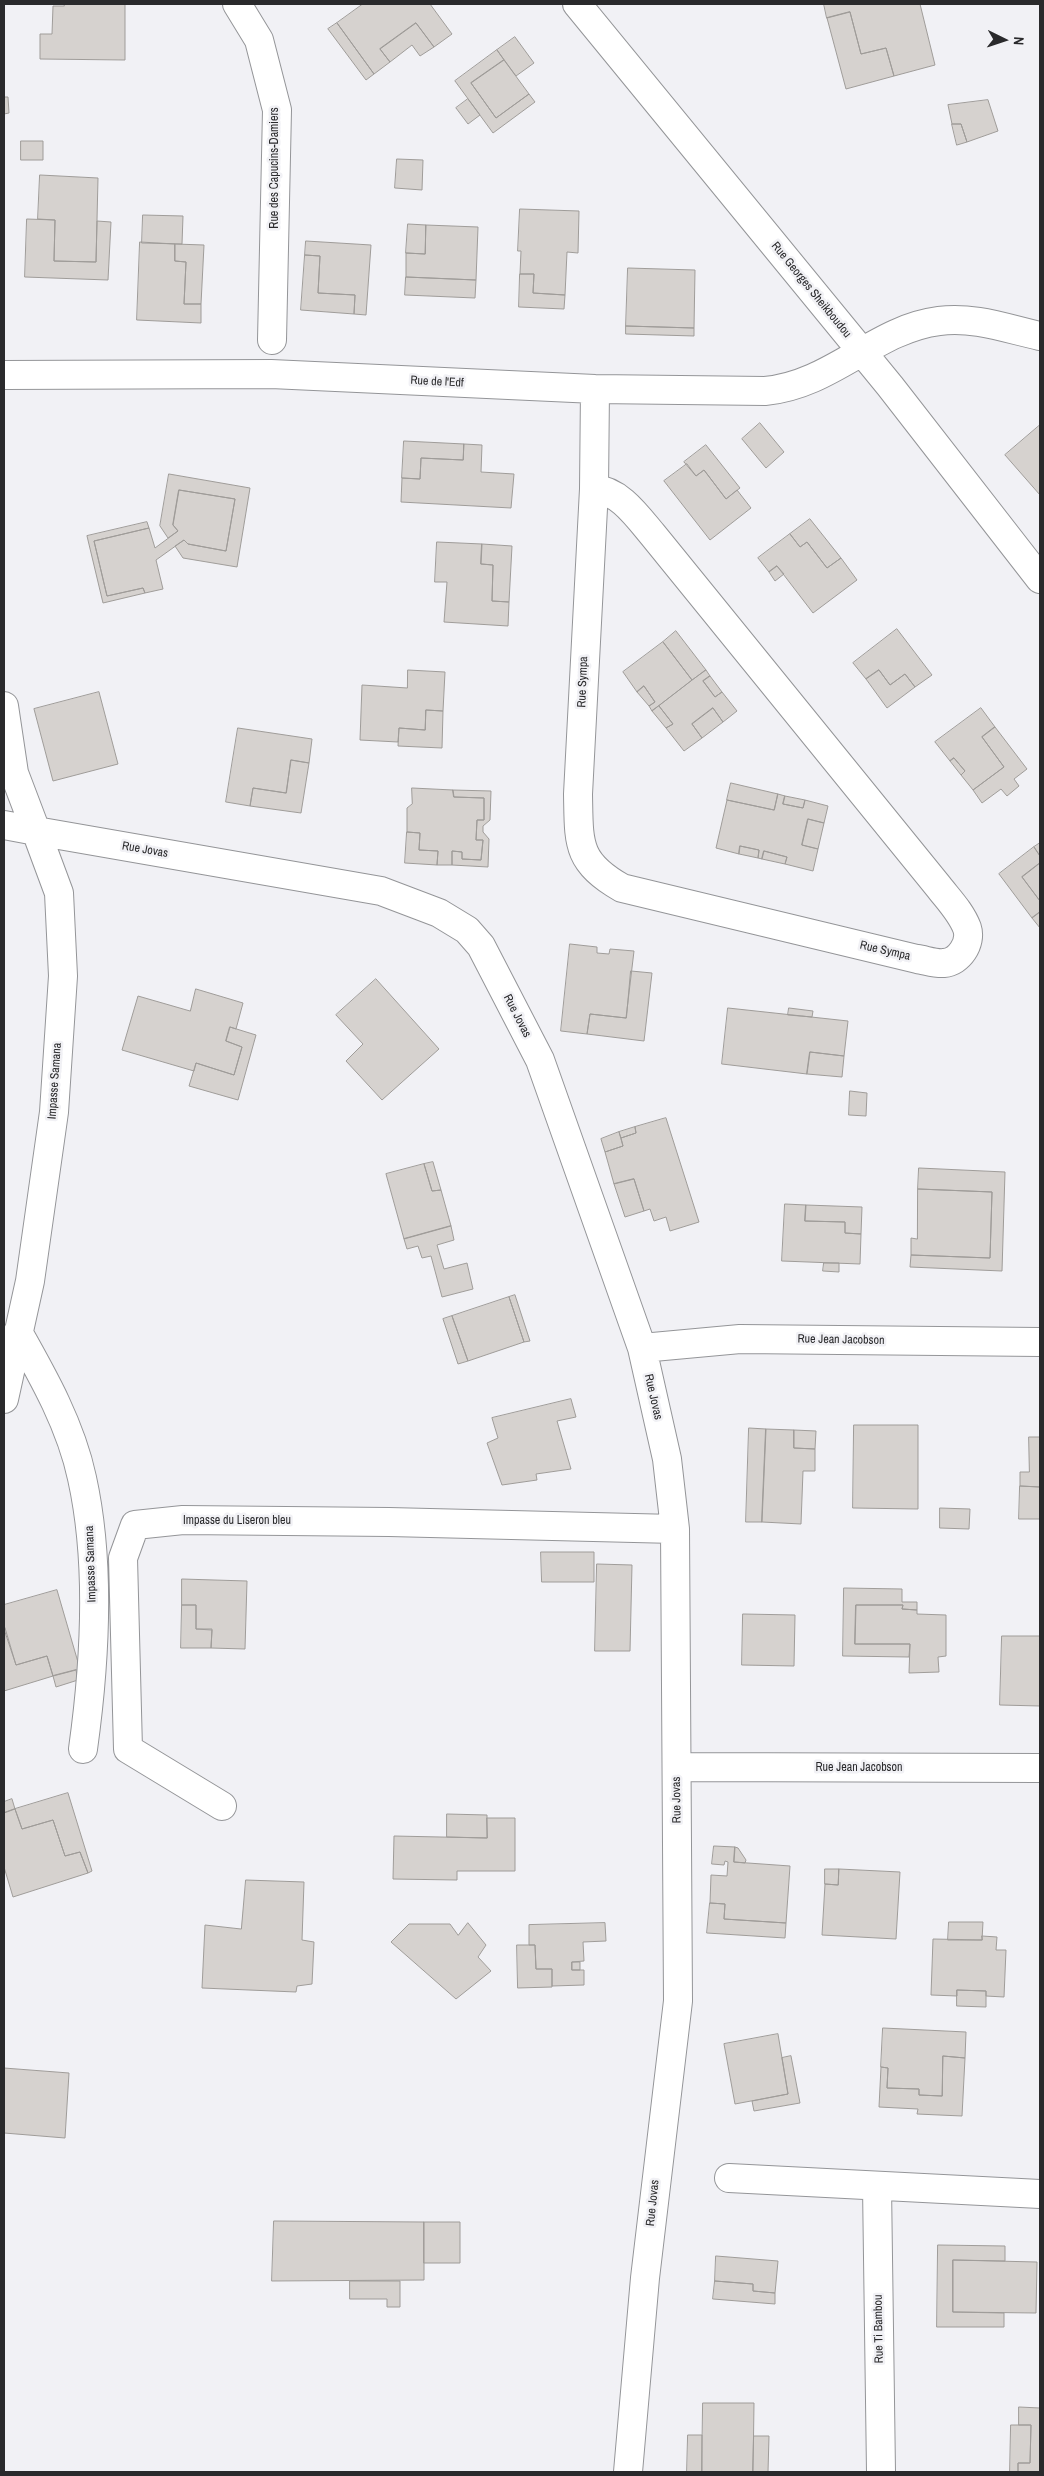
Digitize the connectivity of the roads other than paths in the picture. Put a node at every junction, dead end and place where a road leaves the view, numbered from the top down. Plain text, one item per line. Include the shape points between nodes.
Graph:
1 (237, 4) edge
2 (577, 4) edge
3 (1040, 336) edge
4 (272, 340) dead end
5 (862, 354) junction
6 (4, 375) edge
7 (595, 390) junction
8 (594, 489) junction
9 (1040, 579) edge
10 (4, 706) edge
11 (4, 826) edge
12 (36, 831) junction
13 (18, 1332) junction
14 (1040, 1342) edge
15 (642, 1348) junction
16 (4, 1399) edge
17 (676, 1529) junction
18 (83, 1750) dead end
19 (677, 1768) junction
20 (1040, 1768) edge
21 (222, 1806) dead end
22 (729, 2178) dead end
23 (877, 2186) junction
24 (1040, 2194) edge
25 (628, 2472) edge
26 (880, 2472) edge

1 - 4 street, Rue des Capucins-Damiers via 259,40 277,110
2 - 5 street, Rue Georges Sheikboudou
3 - 5 street, Rue de l'Edf via 974,321 939,321 910,327 887,337
5 - 7 street, Rue de l'Edf via 808,382 786,389
5 - 9 street, Rue Georges Sheikboudou
6 - 7 street, Rue de l'Edf via 271,374
7 - 8 street, Rue Sympa
8 - 8 street, Rue Sympa via 578,827 582,850 594,870 622,888 942,964 958,957 966,947 968,931 960,914 647,528 616,497 605,490
10 - 12 street via 14,773
11 - 12 street, Rue Jovas
12 - 13 street, Impasse Samana via 59,893 63,976 54,1112 30,1281
12 - 15 street, Rue Jovas via 381,891 439,913 467,930 481,946 540,1060
13 - 16 street, Impasse Samana
13 - 18 street, Impasse Samana via 61,1413 82,1476 92,1534 91,1692
14 - 15 street, Rue Jean Jacobson via 740,1339
15 - 17 street, Rue Jovas via 667,1459
17 - 19 street, Rue Jovas
17 - 21 street, Impasse du Liseron bleu via 183,1520 135,1525 123,1558 128,1749
19 - 20 street, Rue Jean Jacobson
19 - 25 street, Rue Jovas via 678,2001 645,2278
22 - 23 street
23 - 24 street
23 - 26 street, Rue Ti Bambou

